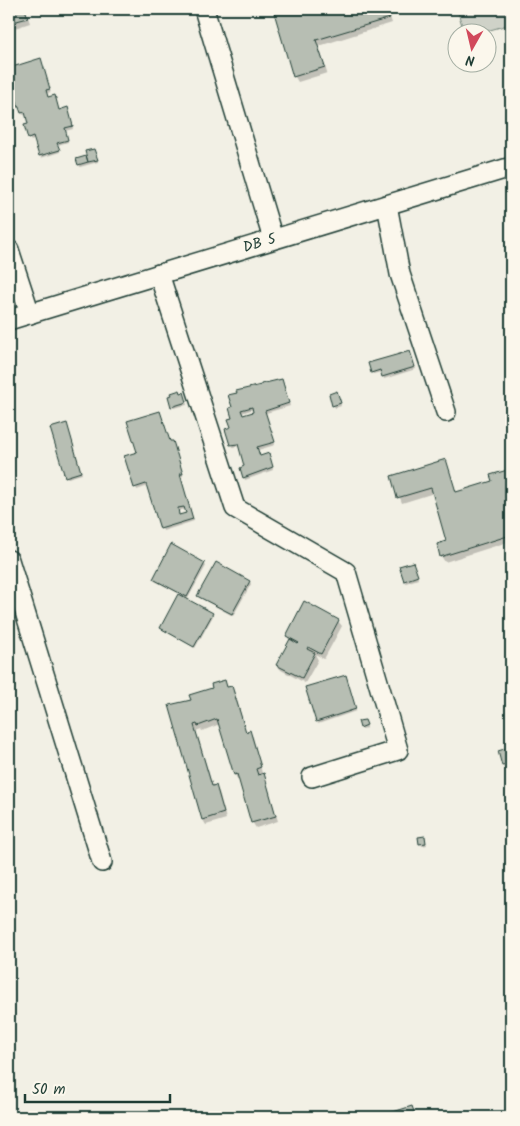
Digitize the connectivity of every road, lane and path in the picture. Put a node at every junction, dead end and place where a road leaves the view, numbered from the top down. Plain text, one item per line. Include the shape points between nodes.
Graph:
1 (204, 9) edge
2 (511, 167) edge
3 (387, 205) junction
4 (273, 239) junction
5 (9, 250) edge
6 (159, 274) junction
7 (30, 314) junction
8 (9, 320) edge
9 (446, 412) dead end
10 (9, 560) edge
11 (312, 778) dead end
12 (102, 862) dead end

1 - 4 street
2 - 3 street, DB 5
3 - 4 street, DB 5
3 - 9 street via 400,274
4 - 6 street, DB 5
5 - 7 street
6 - 7 street, DB 5
6 - 11 street via 236,508 346,572 398,750
7 - 8 street, DB 5
10 - 12 street

